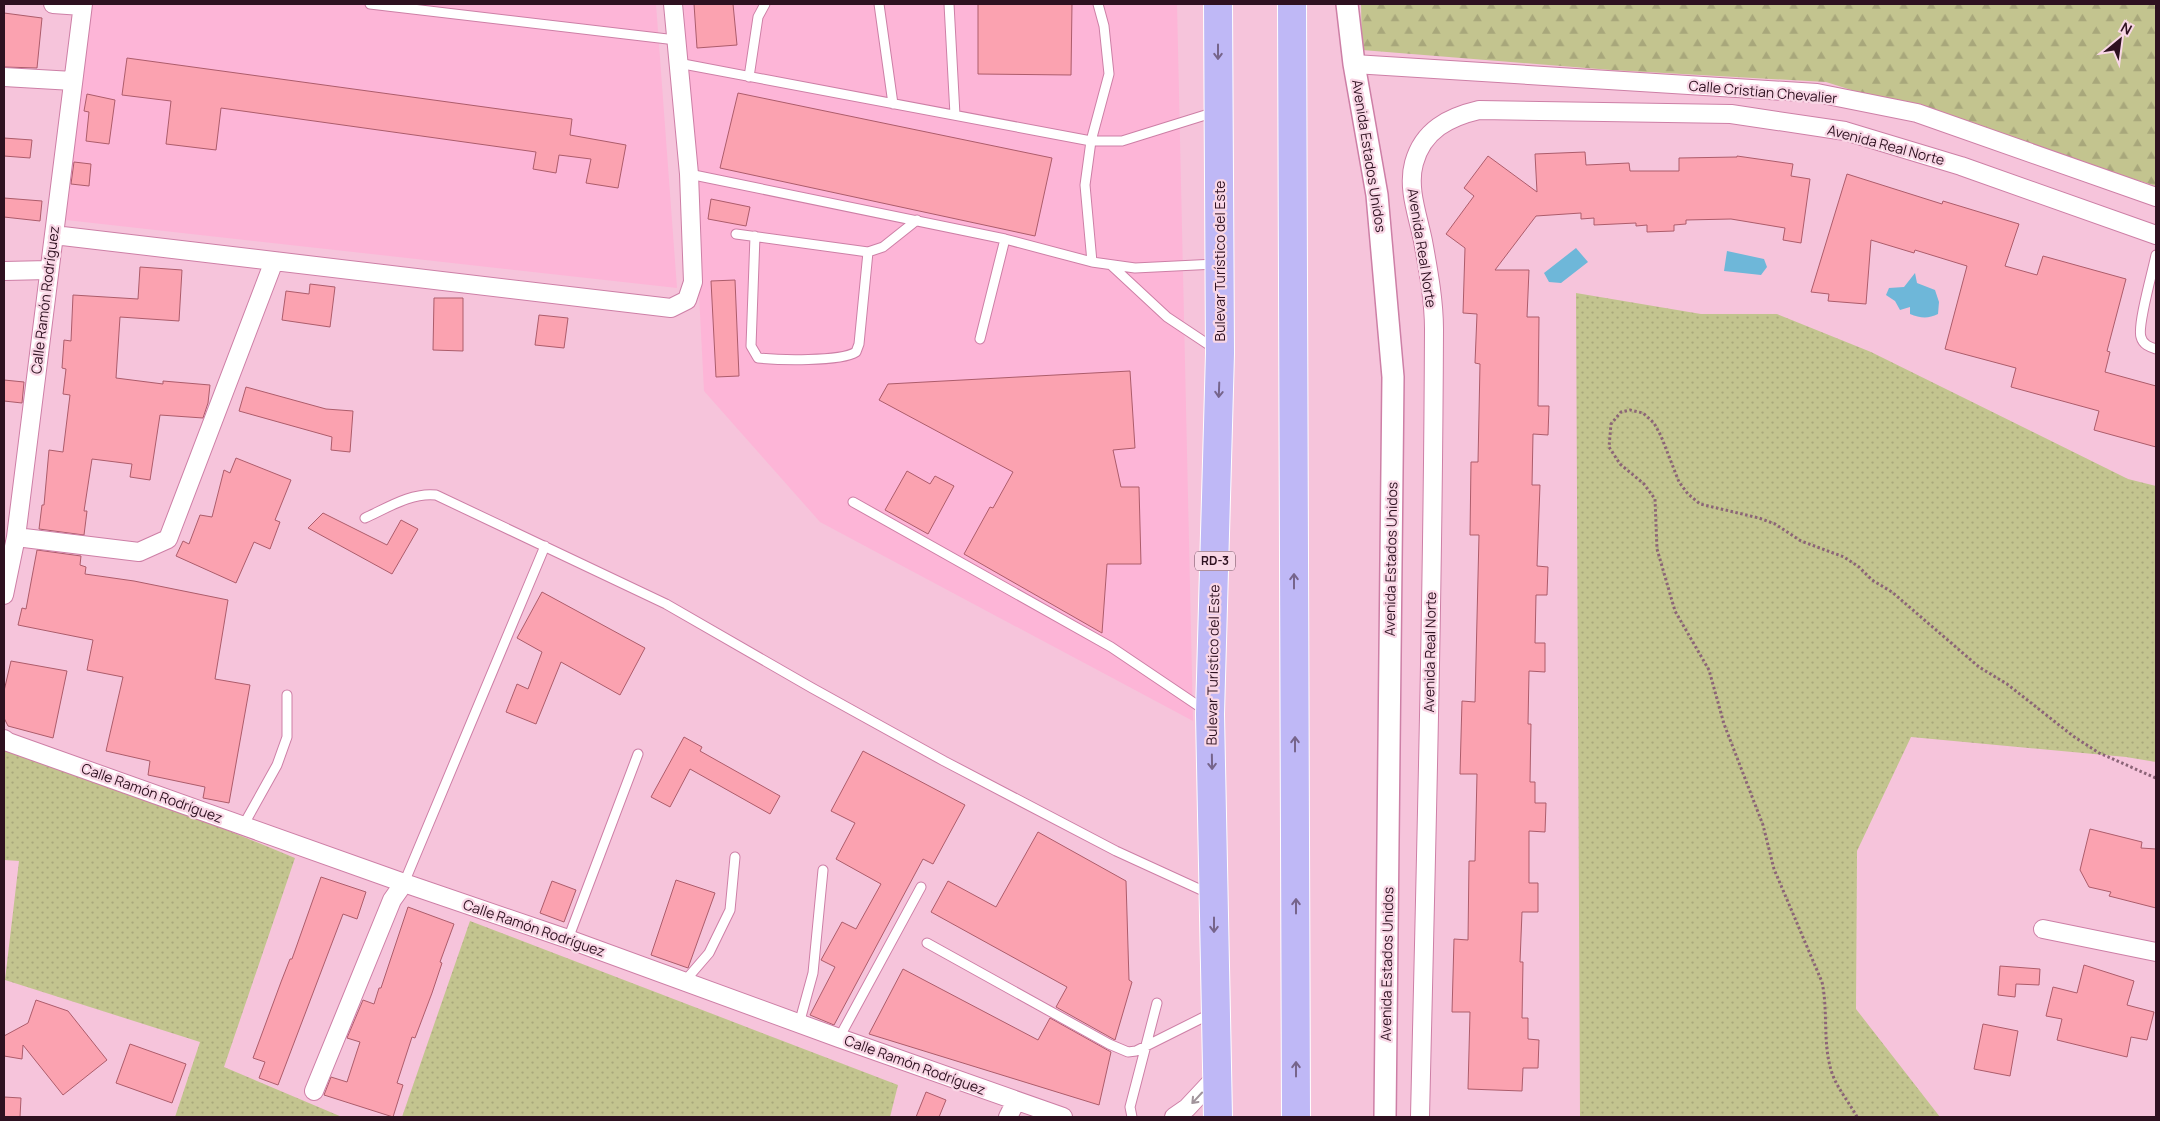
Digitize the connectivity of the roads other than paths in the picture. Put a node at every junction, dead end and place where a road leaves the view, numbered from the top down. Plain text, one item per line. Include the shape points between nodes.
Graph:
1 (53, 4) edge
2 (370, 4) edge
3 (673, 4) edge
4 (765, 4) edge
5 (879, 4) edge
6 (949, 4) edge
7 (1098, 4) edge
8 (1218, 4) edge
9 (1292, 4) edge
10 (1347, 4) edge
11 (83, 5) edge
12 (676, 40) junction
13 (678, 63) junction
14 (1354, 64) junction
15 (4, 77) edge
16 (749, 77) junction
17 (73, 81) junction
18 (893, 104) junction
19 (1219, 111) junction
20 (955, 115) junction
21 (1091, 141) junction
22 (689, 174) junction
23 (2156, 197) edge
24 (917, 220) junction
25 (736, 234) dead end
26 (54, 235) junction
27 (2156, 235) edge
28 (755, 236) junction
29 (1005, 239) junction
30 (868, 252) junction
31 (2156, 255) edge
32 (274, 261) junction
33 (1092, 262) junction
34 (1111, 264) junction
35 (1220, 264) junction
36 (4, 270) edge
37 (49, 270) junction
38 (980, 338) dead end
39 (2156, 349) edge
40 (1220, 353) junction
41 (853, 502) dead end
42 (365, 518) dead end
43 (16, 537) junction
44 (544, 546) junction
45 (4, 596) edge
46 (287, 695) dead end
47 (1210, 714) junction
48 (4, 739) edge
49 (638, 754) dead end
50 (243, 826) junction
51 (735, 857) dead end
52 (823, 870) dead end
53 (404, 883) junction
54 (922, 887) dead end
55 (1214, 896) junction
56 (2043, 929) dead end
57 (568, 939) junction
58 (927, 943) dead end
59 (2156, 952) edge
60 (684, 982) junction
61 (1157, 1003) dead end
62 (1216, 1011) junction
63 (799, 1024) junction
64 (839, 1038) junction
65 (1144, 1048) junction
66 (1217, 1076) junction
67 (314, 1091) dead end
68 (1016, 1101) junction
69 (1008, 1117) edge
70 (1064, 1117) edge
71 (1132, 1117) edge
72 (1174, 1117) edge
73 (1218, 1117) edge
74 (1296, 1117) edge
75 (1385, 1117) edge
76 (1420, 1117) edge

1 - 11 street
2 - 12 lane
3 - 12 street
4 - 16 lane via 758,17
5 - 18 lane
6 - 20 lane
7 - 21 lane via 1104,26 1108,74
8 -> 19 highway, Bulevar Turístico del Este / RD-3
74 -> 9 highway
10 - 14 street, Avenida Estados Unidos
11 - 17 street, Calle Ramón Rodríguez
12 - 13 street
13 - 16 lane
13 - 22 street
14 - 23 street, Calle Cristian Chevalier via 1817,93 1917,113
14 - 75 street, Avenida Estados Unidos via 1377,195 1393,377
15 - 17 street
16 - 18 lane
17 - 26 street, Calle Ramón Rodríguez
18 - 20 lane
19 - 21 lane via 1122,141
19 - 35 highway, Bulevar Turístico del Este / RD-3
20 - 21 lane
21 - 33 lane via 1085,184
22 - 24 lane
22 - 32 street via 693,282 687,300 671,308
24 - 29 lane
24 - 30 lane via 883,248
25 - 28 lane
26 - 32 street
26 - 37 street, Calle Ramón Rodríguez
27 - 76 street, Avenida Real Norte via 1961,166 1845,131 1730,114 1480,110 1458,115 1438,126 1423,142 1414,163 1412,185 1434,325
28 - 30 lane
28 - 30 lane via 751,346 758,358 832,358 856,352
29 - 33 lane
29 - 38 lane
31 - 39 lane via 2140,336 2147,346
32 - 43 street via 168,539 139,552
33 - 34 lane
34 - 35 lane via 1135,268
34 - 40 lane via 1167,317
35 - 40 highway, Bulevar Turístico del Este / RD-3
36 - 37 street
37 - 43 street, Calle Ramón Rodríguez
40 -> 47 highway, Bulevar Turístico del Este / RD-3
41 - 47 lane via 1112,647
42 - 44 lane via 417,496 436,495
43 - 45 street, Calle Ramón Rodríguez
44 - 53 lane
44 - 55 lane via 666,604 944,761 1116,851
46 - 50 lane via 287,737 277,765
47 -> 55 highway, Bulevar Turístico del Este / RD-3
48 - 50 street, Calle Ramón Rodríguez
49 - 57 lane
50 - 53 street, Calle Ramón Rodríguez
51 - 60 lane via 730,910 710,953
52 - 63 lane via 813,973
53 - 57 street, Calle Ramón Rodríguez
53 - 67 street via 392,900
54 - 64 lane
55 -> 62 highway, Bulevar Turístico del Este / RD-3
56 - 59 street
57 - 60 street, Calle Ramón Rodríguez
58 - 65 lane via 1109,1044 1128,1052
60 - 63 street, Calle Ramón Rodríguez
61 - 65 lane
62 - 65 lane
62 - 66 highway, Bulevar Turístico del Este / RD-3
63 - 64 street, Calle Ramón Rodríguez
64 - 68 street, Calle Ramón Rodríguez
65 - 71 lane via 1130,1106
66 -> 72 street
66 - 73 highway, Bulevar Turístico del Este / RD-3
68 - 69 street
68 - 70 street, Calle Ramón Rodríguez

